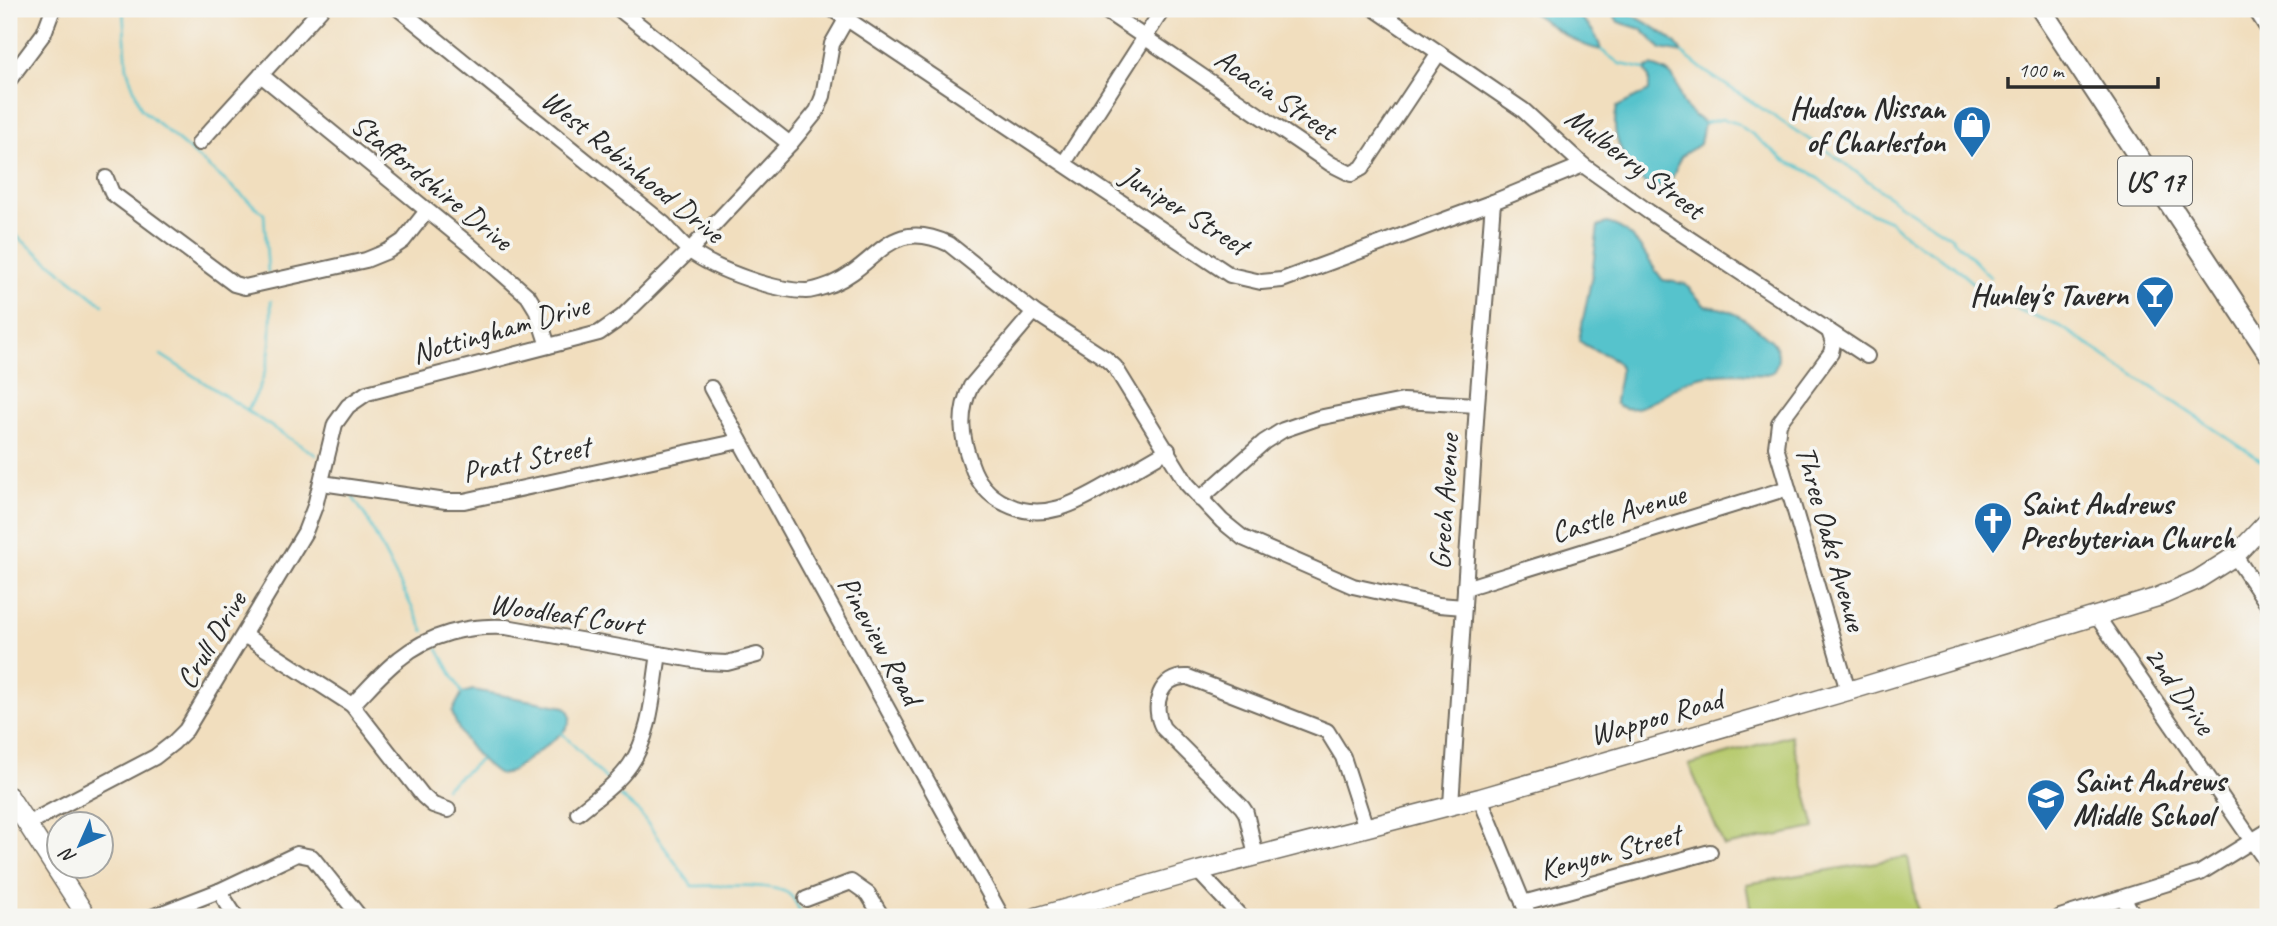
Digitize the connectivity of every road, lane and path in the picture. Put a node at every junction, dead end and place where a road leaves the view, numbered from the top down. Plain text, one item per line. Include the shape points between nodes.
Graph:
1 (53, 9) edge
2 (321, 9) edge
3 (399, 9) edge
4 (619, 9) edge
5 (832, 9) edge
6 (1103, 9) edge
7 (1163, 9) edge
8 (1375, 9) edge
9 (2041, 9) edge
10 (2255, 9) edge
11 (849, 14) edge
12 (2268, 29) edge
13 (1144, 36) junction
14 (1438, 54) junction
15 (261, 75) junction
16 (9, 80) edge
17 (199, 143) dead end
18 (790, 144) junction
19 (1064, 163) junction
20 (1583, 164) junction
21 (106, 178) dead end
22 (1493, 202) junction
23 (426, 212) junction
24 (690, 250) junction
25 (1034, 312) junction
26 (1829, 331) junction
27 (548, 346) junction
28 (2268, 353) edge
29 (1867, 356) dead end
30 (711, 388) dead end
31 (1477, 405) junction
32 (348, 406) joint
33 (740, 440) junction
34 (1168, 450) junction
35 (322, 483) junction
36 (1787, 488) junction
37 (1200, 499) junction
38 (2268, 521) edge
39 (2235, 556) junction
40 (1465, 588) junction
41 (2268, 605) edge
42 (1464, 607) junction
43 (2096, 615) junction
44 (244, 635) junction
45 (659, 654) junction
46 (757, 655) dead end
47 (1848, 691) junction
48 (352, 705) junction
49 (9, 796) edge
50 (1480, 797) junction
51 (1451, 805) junction
52 (448, 810) dead end
53 (578, 813) dead end
54 (27, 824) junction
55 (1366, 828) junction
56 (2268, 831) edge
57 (2253, 840) junction
58 (1710, 852) dead end
59 (1256, 856) junction
60 (2268, 864) edge
61 (1198, 872) junction
62 (219, 891) junction
63 (2123, 898) junction
64 (806, 899) dead end
65 (1523, 903) junction
66 (87, 917) edge
67 (152, 917) edge
68 (236, 917) edge
69 (360, 917) edge
70 (882, 917) edge
71 (1002, 917) edge
72 (1036, 917) edge
73 (1241, 917) edge
74 (1529, 917) edge
75 (2060, 917) edge
76 (2134, 917) edge

1 - 16 street via 44,33
2 - 15 street
3 - 24 street, West Robinhood Drive
4 - 18 street
5 - 11 street, Juniper Street
6 - 13 street, Acacia Street
7 - 13 street
8 - 14 street, Mulberry Street
9 - 28 highway, US 17
10 - 12 street
11 - 18 street, Nottingham Drive via 832,44 817,111
11 - 19 street, Juniper Street
13 - 14 street, Acacia Street via 1351,174 1362,168
13 - 19 street
14 - 20 street, Mulberry Street via 1523,110
15 - 17 street
15 - 23 street, Staffordshire Drive
18 - 24 street, Nottingham Drive
19 - 22 street, Juniper Street via 1230,275 1261,282 1282,280
20 - 22 street, Juniper Street
20 - 26 street, Mulberry Street
21 - 23 street via 112,192 234,284 245,287 377,256 403,241
22 - 31 street, Grech Avenue
23 - 27 street, Staffordshire Drive via 528,296
24 - 25 street, West Robinhood Drive via 729,272 809,291 835,282 894,240 923,234 949,244
24 - 27 street, Nottingham Drive via 622,317 599,333
25 - 34 street, West Robinhood Drive via 1115,367
25 - 34 street via 971,386 964,401 963,440 973,470 995,498 1027,512 1062,509
26 - 29 street, Mulberry Street
26 - 36 street, Three Oaks Avenue via 1831,353 1779,423 1776,434
27 - 32 street, Nottingham Drive via 368,393
30 - 33 street, Pineview Road
31 - 37 street via 1403,401 1318,418 1264,442
31 - 40 street, Grech Avenue
32 - 35 street, Crull Drive via 335,424
33 - 35 street, Pratt Street via 464,501
33 - 71 street, Pineview Road
34 - 37 street, West Robinhood Drive
35 - 44 street, Crull Drive via 305,532
36 - 40 street, Castle Avenue
36 - 47 street, Three Oaks Avenue
37 - 42 street, West Robinhood Drive via 1243,538 1353,586 1439,606
38 - 39 main road, Wappoo Road
39 - 41 street
39 - 43 main road, Wappoo Road via 2158,597
40 - 42 street, Grech Avenue
42 - 51 street, Grech Avenue
43 - 47 main road, Wappoo Road
43 - 57 street, 2nd Drive
44 - 48 street
44 - 54 street, Crull Drive via 198,713 173,743 155,757
45 - 46 street, Woodleaf Court via 727,663
45 - 48 street, Woodleaf Court via 481,626 431,640 399,658
45 - 53 street via 639,749 617,780
47 - 50 main road, Wappoo Road
48 - 52 street via 423,796
49 - 54 main road
50 - 51 main road, Wappoo Road
50 - 65 street
51 - 55 main road, Wappoo Road
54 - 66 main road
55 - 59 main road, Wappoo Road
55 - 59 street via 1343,757 1326,731 1188,677 1170,680 1158,697 1158,718 1247,813
56 - 57 street
57 - 60 street, 2nd Drive
57 - 63 street via 2200,873
58 - 65 street, Kenyon Street
59 - 61 main road, Wappoo Road
61 - 72 main road, Wappoo Road
61 - 73 street
62 - 67 street
62 - 68 street
62 - 69 street via 298,854 312,857
63 - 75 street
63 - 76 street
64 - 70 street via 851,882 867,894
65 - 74 street

